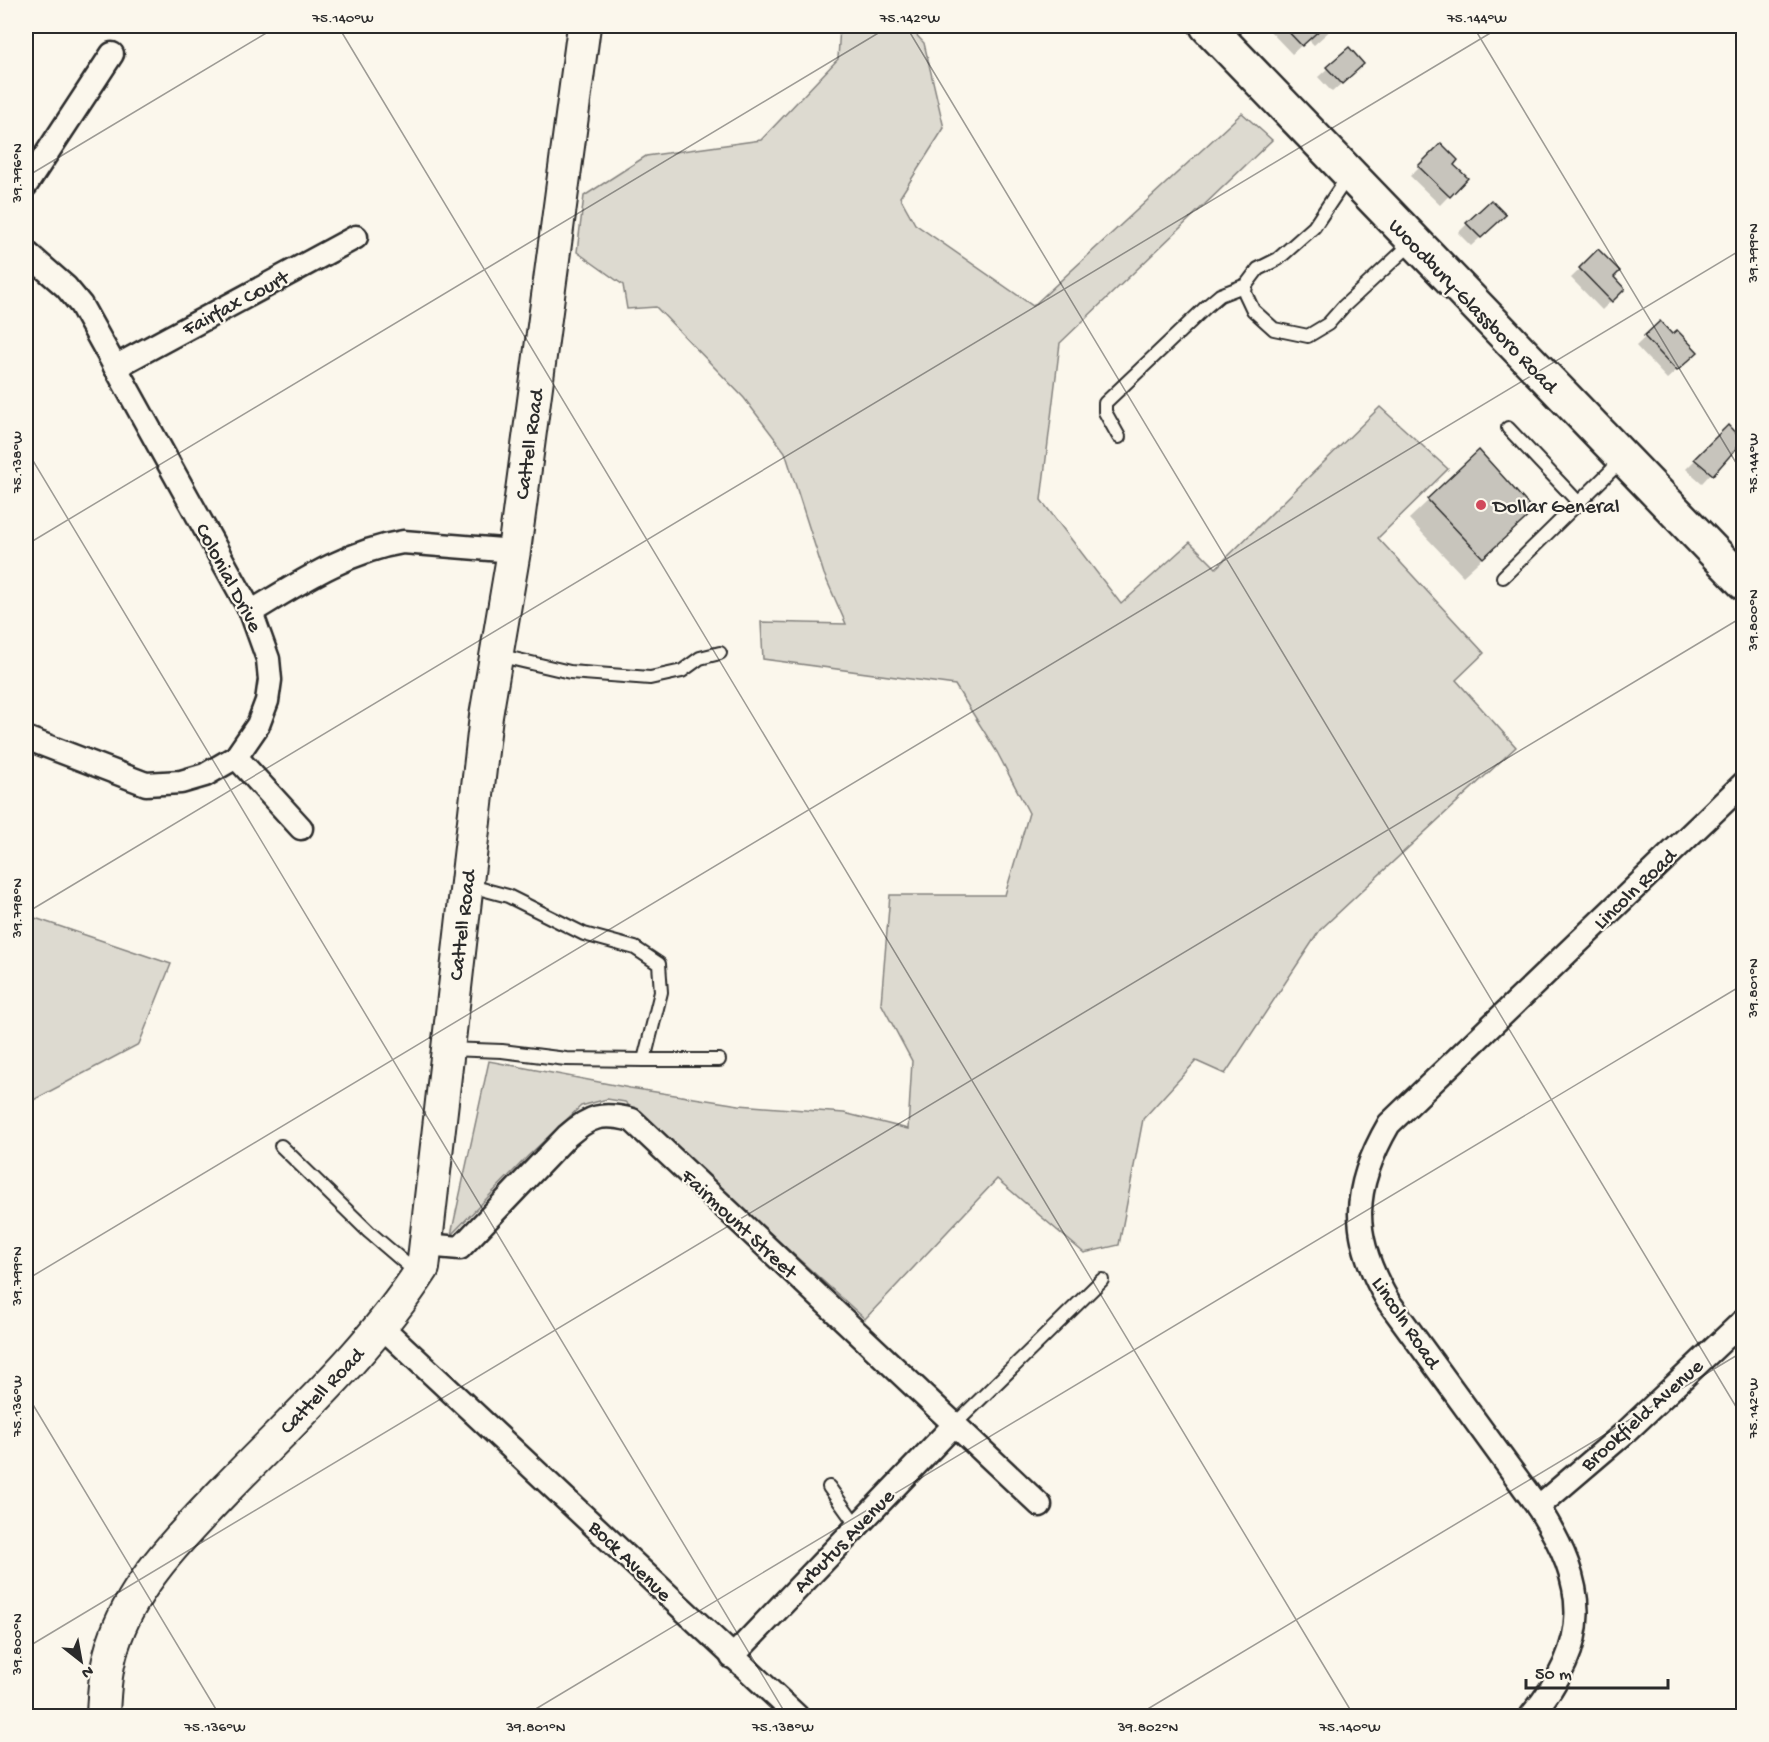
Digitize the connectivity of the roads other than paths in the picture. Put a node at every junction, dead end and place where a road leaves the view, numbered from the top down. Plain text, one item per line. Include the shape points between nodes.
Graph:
1 (584, 26) edge
2 (1207, 26) edge
3 (112, 54) dead end
4 (1348, 175) junction
5 (26, 185) edge
6 (356, 237) dead end
7 (1413, 242) junction
8 (26, 252) edge
9 (1246, 285) junction
10 (115, 367) junction
11 (1508, 428) dead end
12 (1119, 437) dead end
13 (1623, 459) junction
14 (1579, 503) junction
15 (514, 551) junction
16 (1503, 577) dead end
17 (1743, 583) edge
18 (251, 612) junction
19 (720, 653) dead end
20 (496, 655) junction
21 (26, 738) edge
22 (236, 757) junction
23 (1743, 783) edge
24 (302, 828) dead end
25 (466, 885) junction
26 (447, 1049) junction
27 (644, 1060) junction
28 (719, 1060) dead end
29 (280, 1146) dead end
30 (422, 1260) junction
31 (1102, 1280) dead end
32 (1743, 1320) edge
33 (382, 1327) junction
34 (955, 1424) junction
35 (829, 1487) dead end
36 (1040, 1505) dead end
37 (1538, 1507) junction
38 (857, 1526) junction
39 (732, 1657) junction
40 (103, 1716) edge
41 (797, 1716) edge
42 (1531, 1716) edge

1 - 15 street, Cattell Road
2 - 4 main road, Woodbury-Glassboro Road
3 - 5 street
4 - 7 main road, Woodbury-Glassboro Road
4 - 9 lane via 1314,227 1278,259 1258,269
6 - 10 street, Fairfax Court
7 - 9 lane via 1328,324 1308,336 1274,329 1245,298
7 - 13 main road, Woodbury-Glassboro Road
8 - 10 street, Colonial Drive via 81,305
9 - 12 lane via 1207,306 1105,403 1105,412
10 - 18 street, Colonial Drive
11 - 14 lane
13 - 14 lane
13 - 17 main road, Woodbury-Glassboro Road
14 - 16 lane
15 - 18 street via 403,542 385,545 358,552
15 - 20 street, Cattell Road
18 - 22 street, Colonial Drive via 268,659 270,680 258,725
19 - 20 lane via 700,658 682,671 650,678 570,672
20 - 25 street, Cattell Road
21 - 22 street, Colonial Drive via 146,784 181,782 205,775
22 - 24 street
23 - 37 street, Lincoln Road via 1389,1124 1372,1152 1362,1190 1359,1226 1376,1281
25 - 26 street, Cattell Road
25 - 27 lane via 508,896 584,934 635,948 659,964 661,992
26 - 27 lane via 566,1059
26 - 30 street, Cattell Road
27 - 28 lane
29 - 30 lane via 369,1232
30 - 33 street, Cattell Road
30 - 34 street, Fairmount Street via 460,1248 586,1120 611,1115 632,1120
31 - 34 lane
32 - 37 street, Brookfield Avenue via 1627,1431
33 - 39 street, Bock Avenue
33 - 40 street, Cattell Road via 191,1526 142,1587 116,1635 104,1682
34 - 36 street, Fairmount Street
34 - 38 street, Arbutus Avenue
35 - 38 lane
37 - 42 street, Lincoln Road via 1570,1565 1577,1630 1551,1692
38 - 39 street, Arbutus Avenue
39 - 41 street, Bock Avenue

